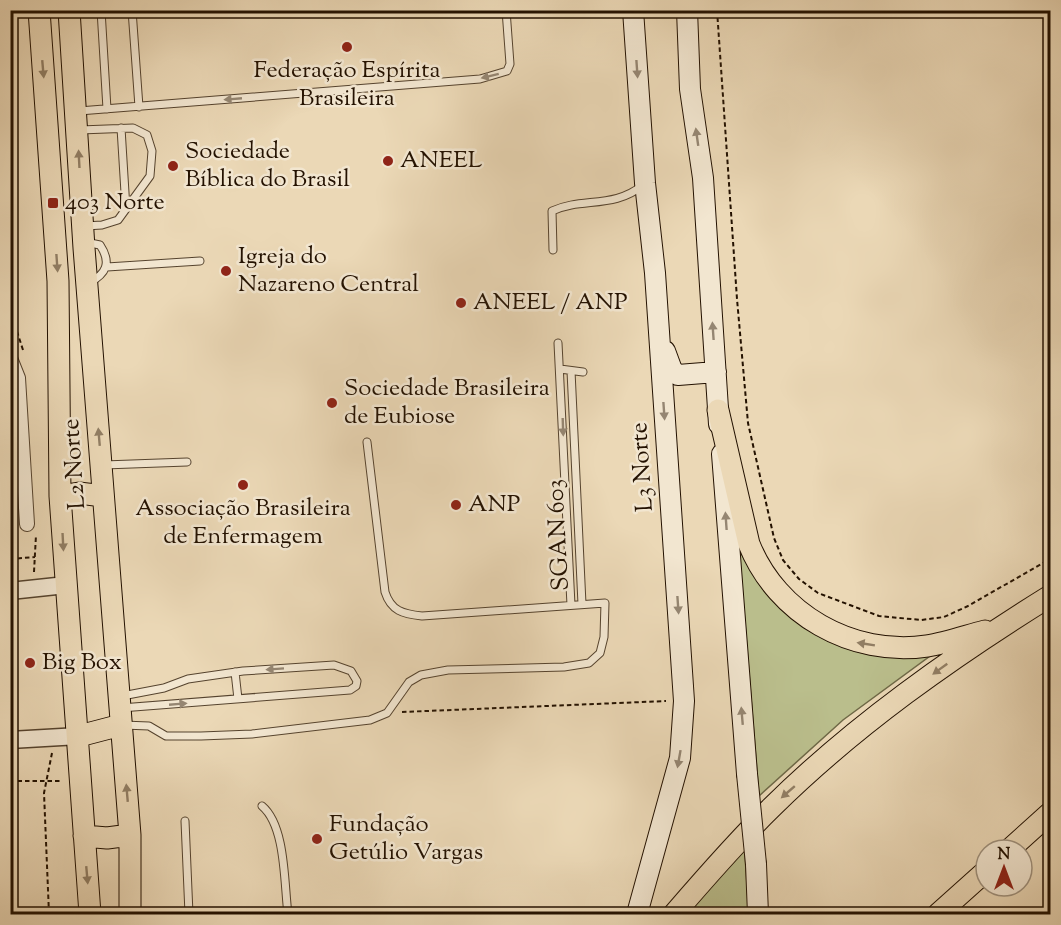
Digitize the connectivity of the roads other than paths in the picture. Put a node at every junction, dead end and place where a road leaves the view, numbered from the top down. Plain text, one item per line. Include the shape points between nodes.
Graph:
1 (39, 10) edge
2 (69, 10) edge
3 (102, 10) edge
4 (132, 10) edge
5 (506, 10) edge
6 (633, 10) edge
7 (673, 10) edge
8 (687, 10) edge
9 (690, 89) junction
10 (139, 107) junction
11 (107, 109) junction
12 (77, 121) junction
13 (121, 128) junction
14 (645, 183) junction
15 (126, 208) junction
16 (83, 234) junction
17 (553, 250) dead end
18 (200, 261) dead end
19 (107, 267) junction
20 (87, 285) junction
21 (659, 331) junction
22 (558, 343) dead end
23 (10, 358) edge
24 (560, 369) junction
25 (571, 370) junction
26 (583, 372) dead end
27 (716, 372) junction
28 (718, 410) junction
29 (367, 442) dead end
30 (187, 462) dead end
31 (101, 465) junction
32 (60, 496) junction
33 (103, 496) junction
34 (27, 524) dead end
35 (66, 585) junction
36 (10, 591) edge
37 (1050, 596) edge
38 (582, 604) junction
39 (571, 605) junction
40 (1005, 624) junction
41 (235, 672) junction
42 (238, 699) junction
43 (120, 710) junction
44 (79, 736) junction
45 (10, 740) edge
46 (262, 806) dead end
47 (1050, 813) edge
48 (185, 821) dead end
49 (130, 835) junction
50 (84, 836) junction
51 (1022, 838) edge
52 (974, 882) edge
53 (90, 915) edge
54 (130, 915) edge
55 (189, 915) edge
56 (288, 915) edge
57 (637, 915) edge
58 (674, 915) edge
59 (758, 915) edge
60 (938, 915) edge

1 -> 32 main road, L2 Norte via 58,281
2 - 12 main road, L2 Norte
3 - 11 lane
4 - 10 lane
5 -> 10 lane via 510,64 507,71 499,74 446,82
6 -> 14 main road, L3 Norte
7 - 9 main road via 680,57
8 - 9 main road
27 -> 9 main road via 703,178
10 - 11 lane
11 - 12 lane
12 - 13 lane
16 -> 12 main road, L2 Norte
13 - 15 lane
13 - 15 lane via 133,128 147,135 152,151 150,176
14 - 17 lane via 627,196 552,211
14 - 21 main road, L3 Norte
15 - 16 lane via 118,220
16 - 19 lane via 100,245
16 - 20 main road, L2 Norte
18 - 19 lane
19 - 20 lane via 102,276
31 -> 20 main road, L2 Norte
21 - 27 main road via 672,370 678,375
21 -> 57 main road, L3 Norte via 684,701 681,758
22 - 24 lane, SGAN 603
23 - 34 street via 18,378
24 - 25 lane
24 -> 39 lane, SGAN 603
25 - 26 lane
25 - 38 lane, SGAN 603
27 - 28 main road
40 -> 28 main road via 926,646 891,647 835,635 805,615 781,595 757,565
59 -> 28 main road, bridge
29 - 39 lane via 385,592 396,610 422,616
30 - 31 lane
31 - 33 main road, L2 Norte
32 - 33 main road
32 -> 35 main road, L2 Norte
33 - 43 main road, L2 Norte
35 - 36 street
35 - 44 main road, L2 Norte
37 - 40 main road
38 - 39 lane, SGAN 603
38 - 43 lane via 605,603 604,638 600,653 589,663 448,670 421,675 409,682 387,713 370,720 252,734 166,736
40 -> 58 main road via 891,705 831,754 727,853
41 - 42 lane
42 -> 41 lane via 350,690 357,681 351,670 334,665
41 - 43 lane via 188,679
43 -> 42 lane
43 - 44 main road
49 -> 43 main road, L2 Norte
44 - 45 street
44 - 50 main road, L2 Norte
46 - 56 lane via 270,813 279,835
47 - 51 main road
48 - 55 lane
49 - 50 main road
49 - 54 main road, L2 Norte
50 -> 53 main road, L2 Norte
52 - 60 main road

